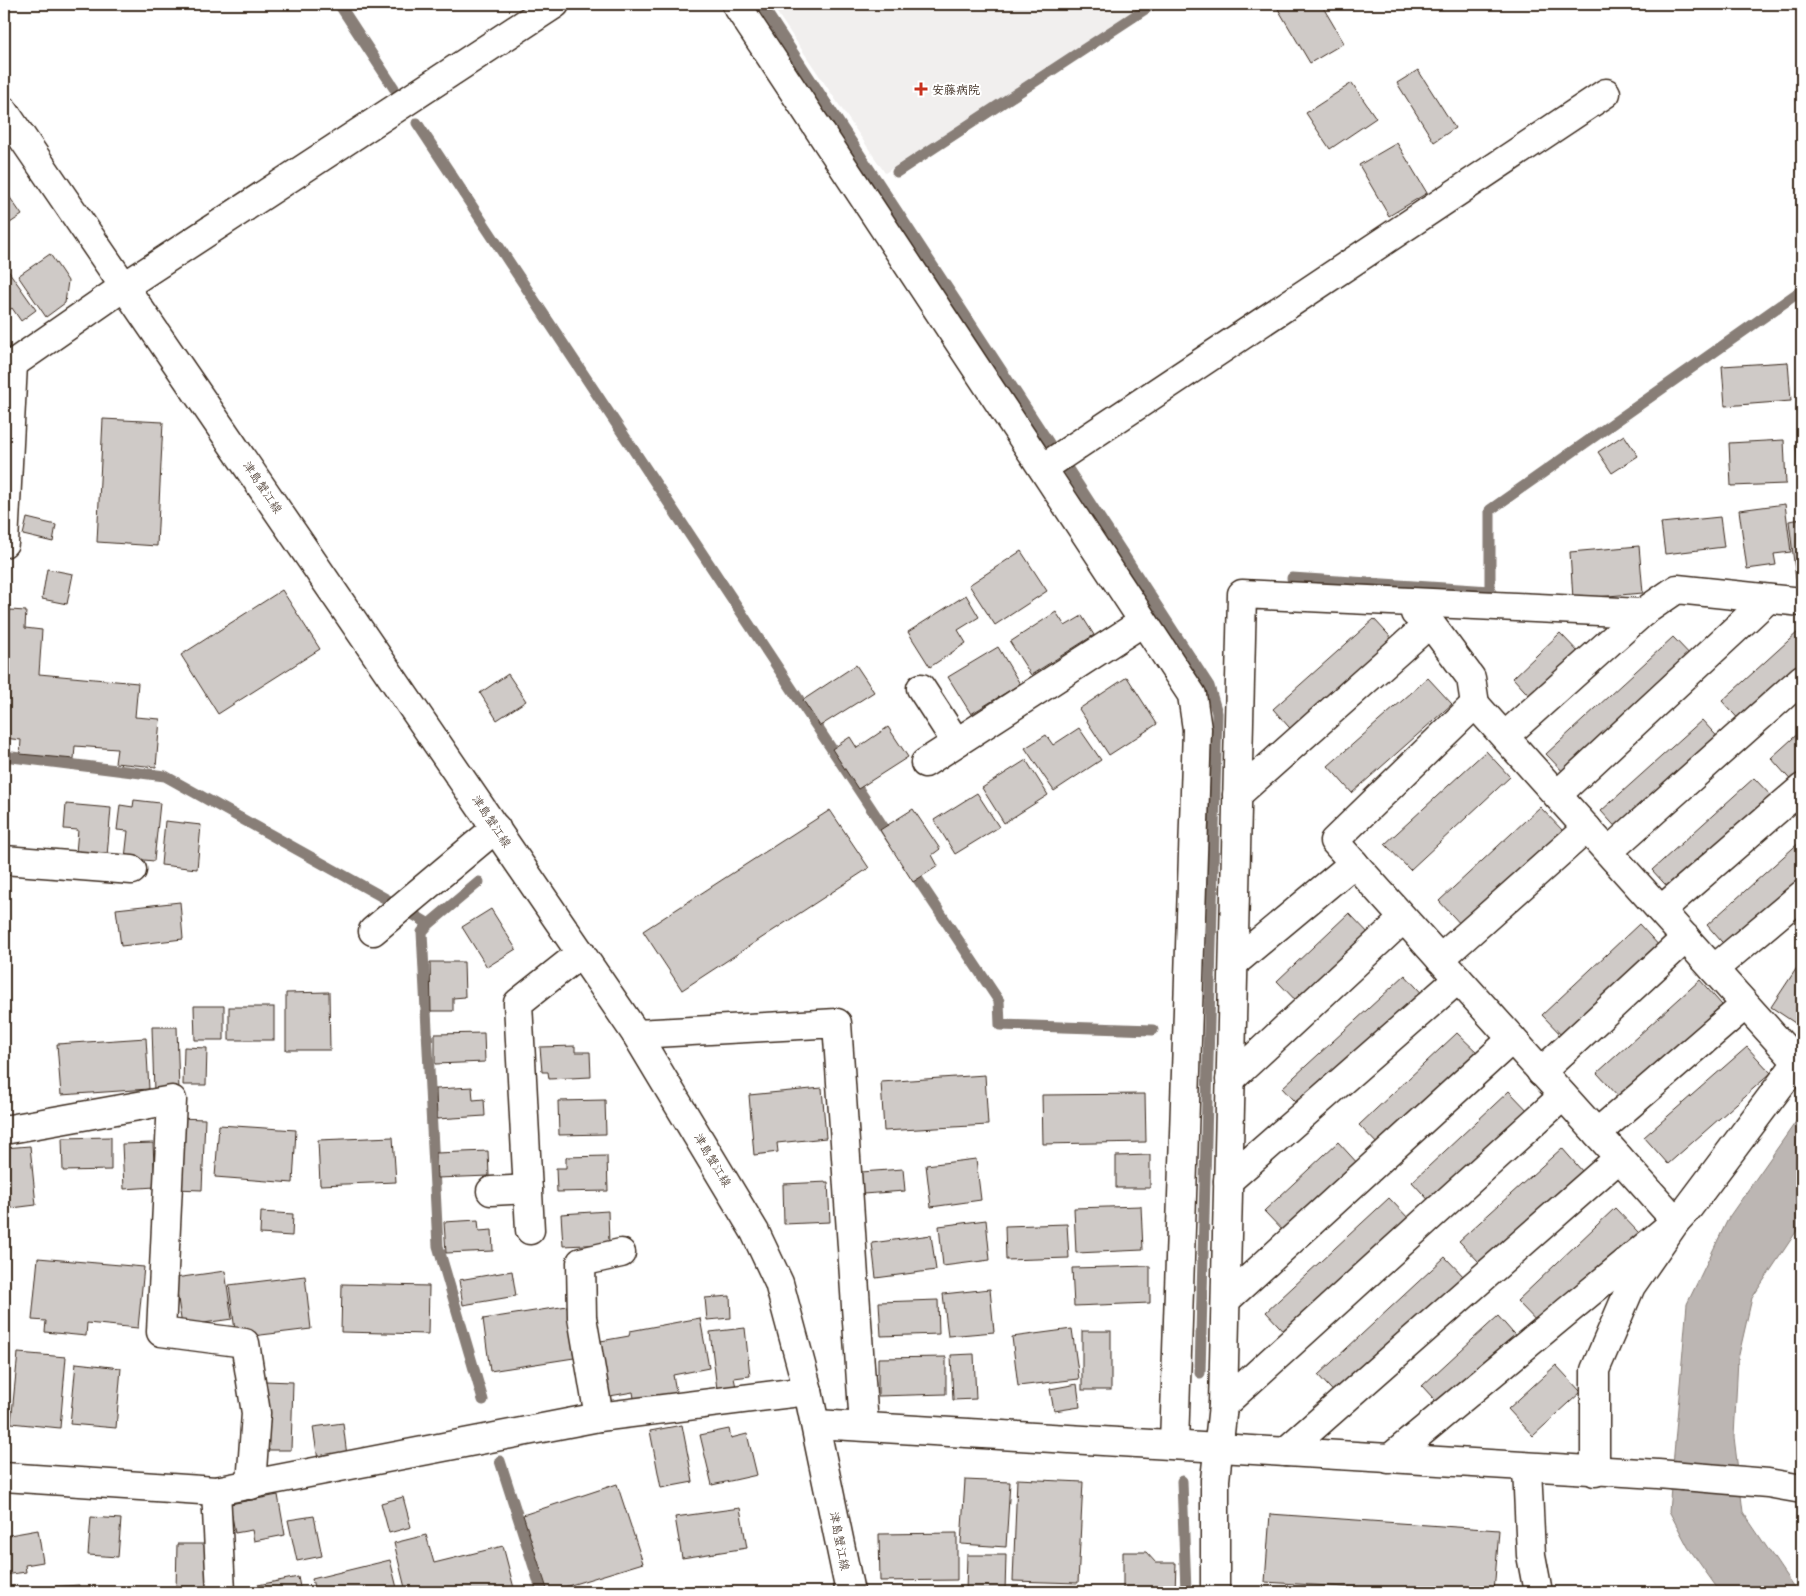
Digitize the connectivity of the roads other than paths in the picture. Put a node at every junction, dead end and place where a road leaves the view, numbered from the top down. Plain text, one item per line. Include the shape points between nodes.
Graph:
1 (555, 4) edge
2 (736, 4) edge
3 (1606, 93) dead end
4 (4, 111) edge
5 (125, 286) junction
6 (8, 367) edge
7 (1042, 468) junction
8 (4, 544) edge
9 (1768, 599) junction
10 (1397, 601) junction
11 (1802, 602) edge
12 (1642, 613) junction
13 (1142, 622) junction
14 (1430, 623) junction
15 (1802, 679) edge
16 (921, 688) dead end
17 (1475, 704) junction
18 (1505, 736) junction
19 (956, 742) junction
20 (925, 763) dead end
21 (1802, 788) edge
22 (1237, 795) junction
23 (1557, 795) junction
24 (496, 828) junction
25 (1587, 828) junction
26 (1609, 851) junction
27 (4, 860) edge
28 (1354, 863) junction
29 (132, 870) dead end
30 (1802, 895) edge
31 (1661, 910) junction
32 (1403, 919) junction
33 (373, 931) dead end
34 (1686, 938) junction
35 (581, 953) junction
36 (1440, 959) junction
37 (1234, 963) junction
38 (1714, 969) junction
39 (1458, 979) junction
40 (1744, 1006) junction
41 (636, 1034) junction
42 (1512, 1040) junction
43 (1800, 1060) edge
44 (1541, 1072) junction
45 (1230, 1080) junction
46 (1563, 1096) junction
47 (4, 1130) edge
48 (1597, 1133) junction
49 (1619, 1158) junction
50 (1228, 1180) junction
51 (528, 1189) junction
52 (491, 1191) dead end
53 (1676, 1221) junction
54 (530, 1230) dead end
55 (621, 1253) dead end
56 (1226, 1300) junction
57 (808, 1391) junction
58 (1223, 1405) junction
59 (600, 1416) junction
60 (816, 1424) junction
61 (864, 1426) junction
62 (1174, 1446) junction
63 (1220, 1448) junction
64 (1286, 1452) junction
65 (1389, 1459) junction
66 (1527, 1468) junction
67 (1595, 1472) junction
68 (4, 1477) edge
69 (251, 1485) junction
70 (1802, 1489) edge
71 (216, 1491) junction
72 (221, 1592) edge
73 (850, 1592) edge
74 (1215, 1592) edge
75 (1538, 1592) edge

1 - 5 street
2 - 7 street
3 - 7 street
4 - 5 street, 津島蟹江線
5 - 6 street
5 - 24 street, 津島蟹江線
6 - 8 street
7 - 13 street
9 - 11 street
9 - 12 street via 1677,589
9 - 23 street
10 - 12 street
10 - 14 street
10 - 22 street via 1242,594
12 - 18 street
13 - 19 street
13 - 62 street via 1192,695 1197,729
14 - 17 street via 1472,678
14 - 22 street
15 - 26 street
16 - 19 street
17 - 18 street
17 - 28 street via 1334,841
18 - 23 street
19 - 20 street
21 - 31 street
22 - 37 street
23 - 25 street
24 - 33 street
24 - 35 street, 津島蟹江線
25 - 26 street
25 - 36 street
26 - 31 street
27 - 29 street
28 - 32 street
28 - 37 street
30 - 38 street
31 - 34 street
32 - 36 street
32 - 45 street
34 - 38 street
34 - 44 street
35 - 41 street, 津島蟹江線
35 - 51 street via 518,1002
36 - 39 street
37 - 45 street
38 - 40 street
39 - 42 street
39 - 50 street
40 - 43 street
40 - 48 street
41 - 57 street, 津島蟹江線 via 755,1232 779,1283
41 - 61 street via 837,1023
42 - 44 street
42 - 56 street
43 - 53 street
44 - 46 street
45 - 50 street
46 - 48 street
46 - 58 street
47 - 69 street via 172,1100 161,1332 245,1343 256,1413
48 - 49 street
49 - 53 street
49 - 64 street
50 - 56 street
51 - 52 street
51 - 54 street
53 - 65 street
53 - 67 street via 1631,1286 1595,1370
55 - 59 street via 581,1262 582,1317
56 - 58 street
57 - 59 street
57 - 60 street, 津島蟹江線
58 - 63 street
59 - 69 street
60 - 61 street
60 - 73 street, 津島蟹江線
61 - 62 street
62 - 63 street
63 - 64 street
63 - 74 street via 1215,1480
64 - 65 street
65 - 66 street
66 - 67 street
66 - 75 street via 1531,1555
67 - 70 street via 1759,1482
68 - 71 street
69 - 71 street
71 - 72 street

